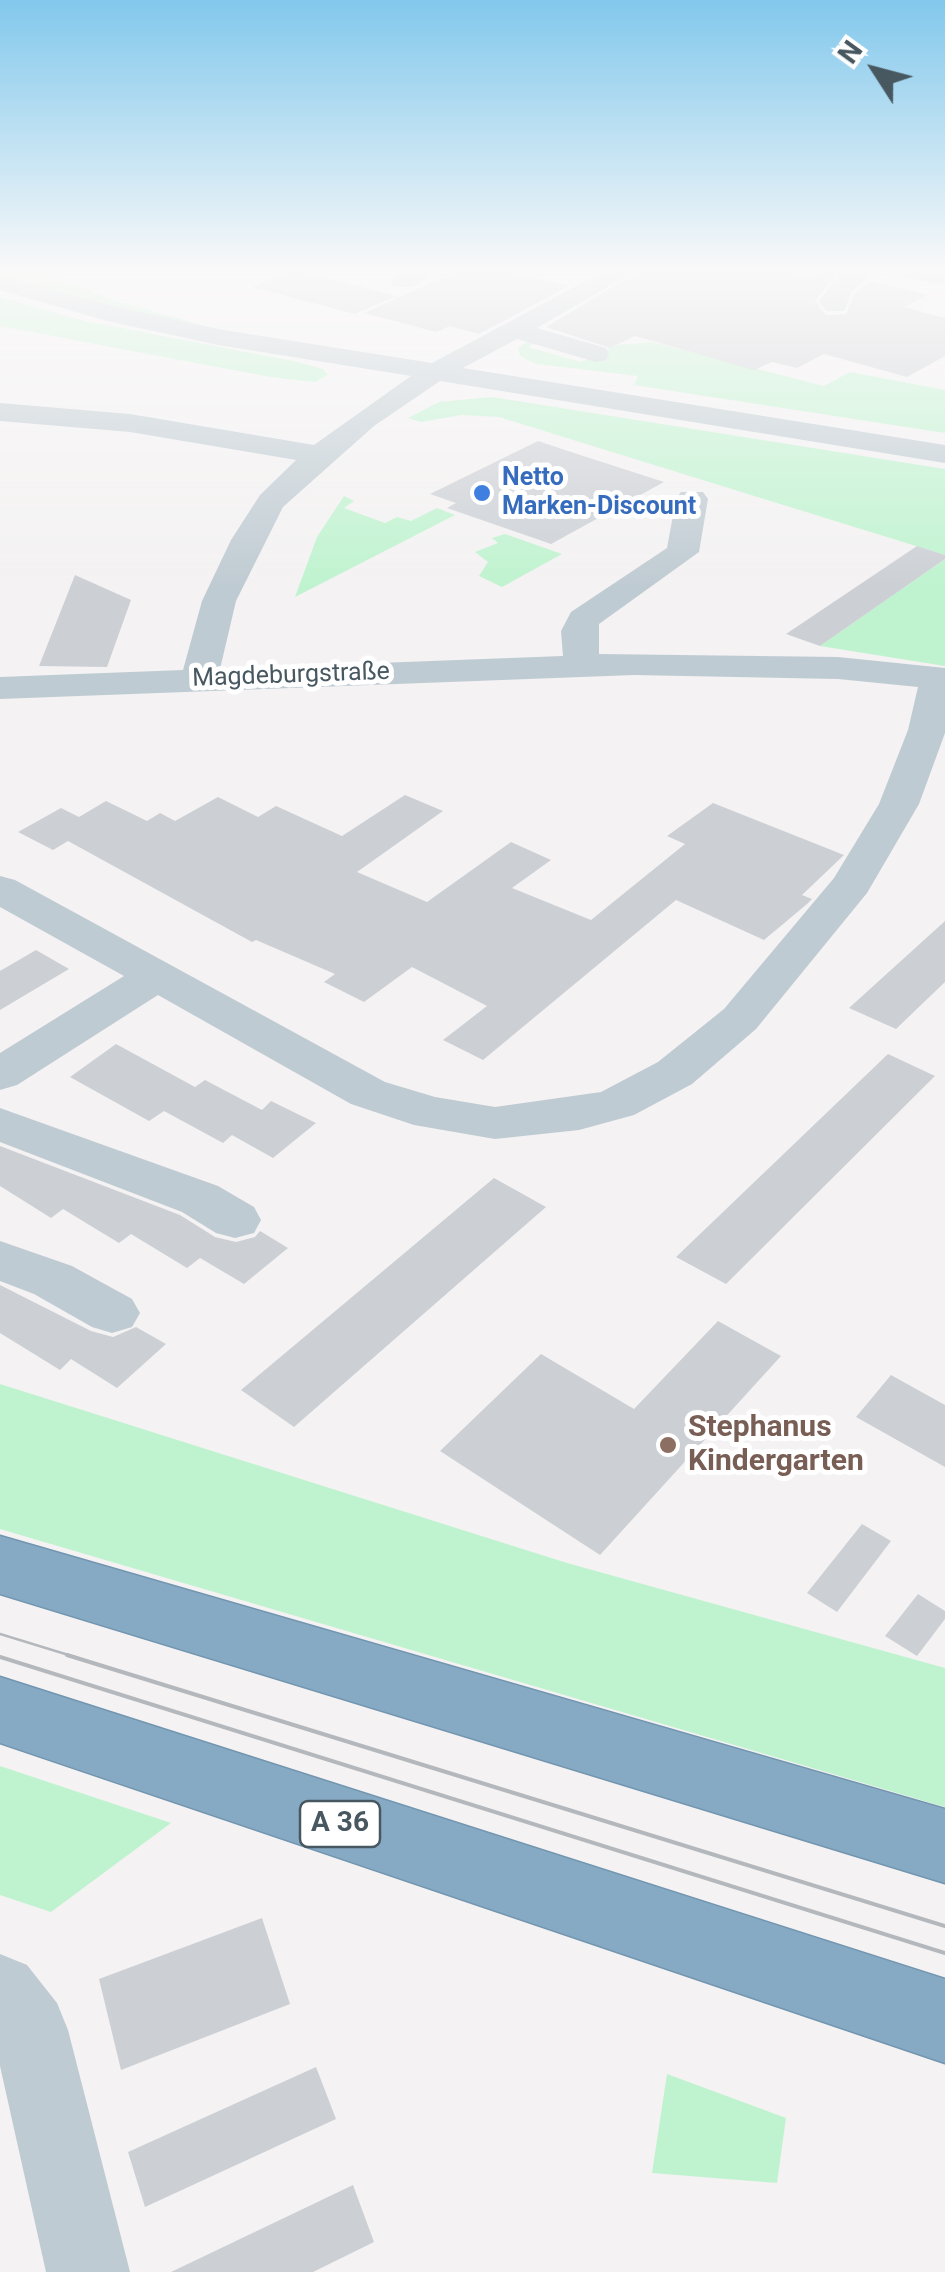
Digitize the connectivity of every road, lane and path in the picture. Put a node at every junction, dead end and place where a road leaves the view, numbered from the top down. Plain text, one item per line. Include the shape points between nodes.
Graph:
1 (431, 376) edge
2 (490, 376) edge
3 (497, 376) edge
4 (0, 412) edge
5 (945, 443) edge
6 (945, 454) edge
7 (318, 455) junction
8 (692, 499) dead end
9 (582, 665) junction
10 (941, 678) edge
11 (199, 680) junction
12 (0, 688) edge
13 (929, 768) edge
14 (0, 889) edge
15 (156, 977) junction
16 (0, 1074) edge
17 (0, 1124) edge
18 (236, 1220) dead end
19 (0, 1260) edge
20 (112, 1313) dead end
21 (0, 1565) edge
22 (0, 1710) edge
23 (945, 1846) edge
24 (0, 1992) edge
25 (945, 2021) edge
26 (88, 2272) edge

1 - 7 street
2 - 6 street
3 - 5 street
4 - 7 street via 130,423
7 - 11 street via 271,502 247,540 220,601
8 - 9 street via 683,552 583,619
9 - 10 street, Magdeburgstraße via 779,666
9 - 11 street, Magdeburgstraße
10 - 13 street via 927,730
11 - 12 street, Magdeburgstraße
13 - 15 street via 898,804 852,884 740,1019 674,1073 617,1104 510,1123 401,1105 332,1076
14 - 15 street
15 - 16 street
17 - 18 street via 200,1199
19 - 20 street
21 - 23 highway
22 - 25 highway, A 36
24 - 26 street via 30,2030

